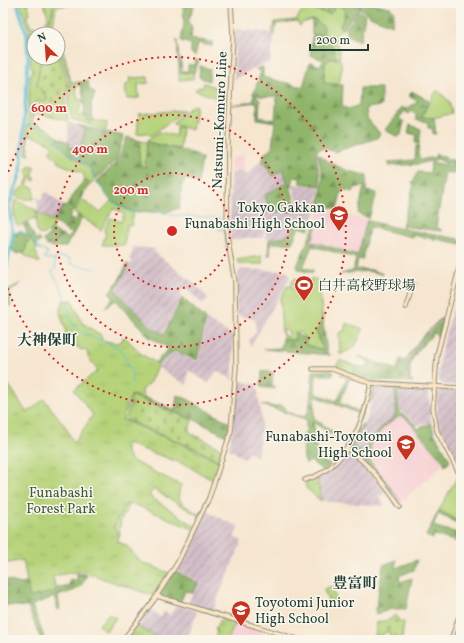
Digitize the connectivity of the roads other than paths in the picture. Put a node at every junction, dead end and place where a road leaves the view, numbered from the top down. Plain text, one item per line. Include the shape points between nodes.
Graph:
1 (231, 3) edge
2 (461, 261) edge
3 (413, 284) dead end
4 (406, 307) dead end
5 (313, 369) dead end
6 (371, 383) junction
7 (434, 386) junction
8 (461, 388) edge
9 (346, 448) junction
10 (461, 477) edge
11 (305, 480) dead end
12 (400, 507) dead end
13 (157, 596) junction
14 (461, 611) edge
15 (123, 640) edge
16 (300, 640) edge
17 (451, 640) edge

1 - 13 street, Natsumi-Komuro Line via 233,36 227,236 235,282 236,367 231,431 216,482 205,508 178,562
2 - 7 street via 438,347
3 - 4 street
5 - 6 street via 332,369
6 - 7 street
6 - 9 street via 363,418
7 - 8 street
7 - 10 street via 435,424
9 - 11 street via 327,471
9 - 12 street via 378,475
13 - 15 street, Natsumi-Komuro Line
13 - 16 street
14 - 17 street

